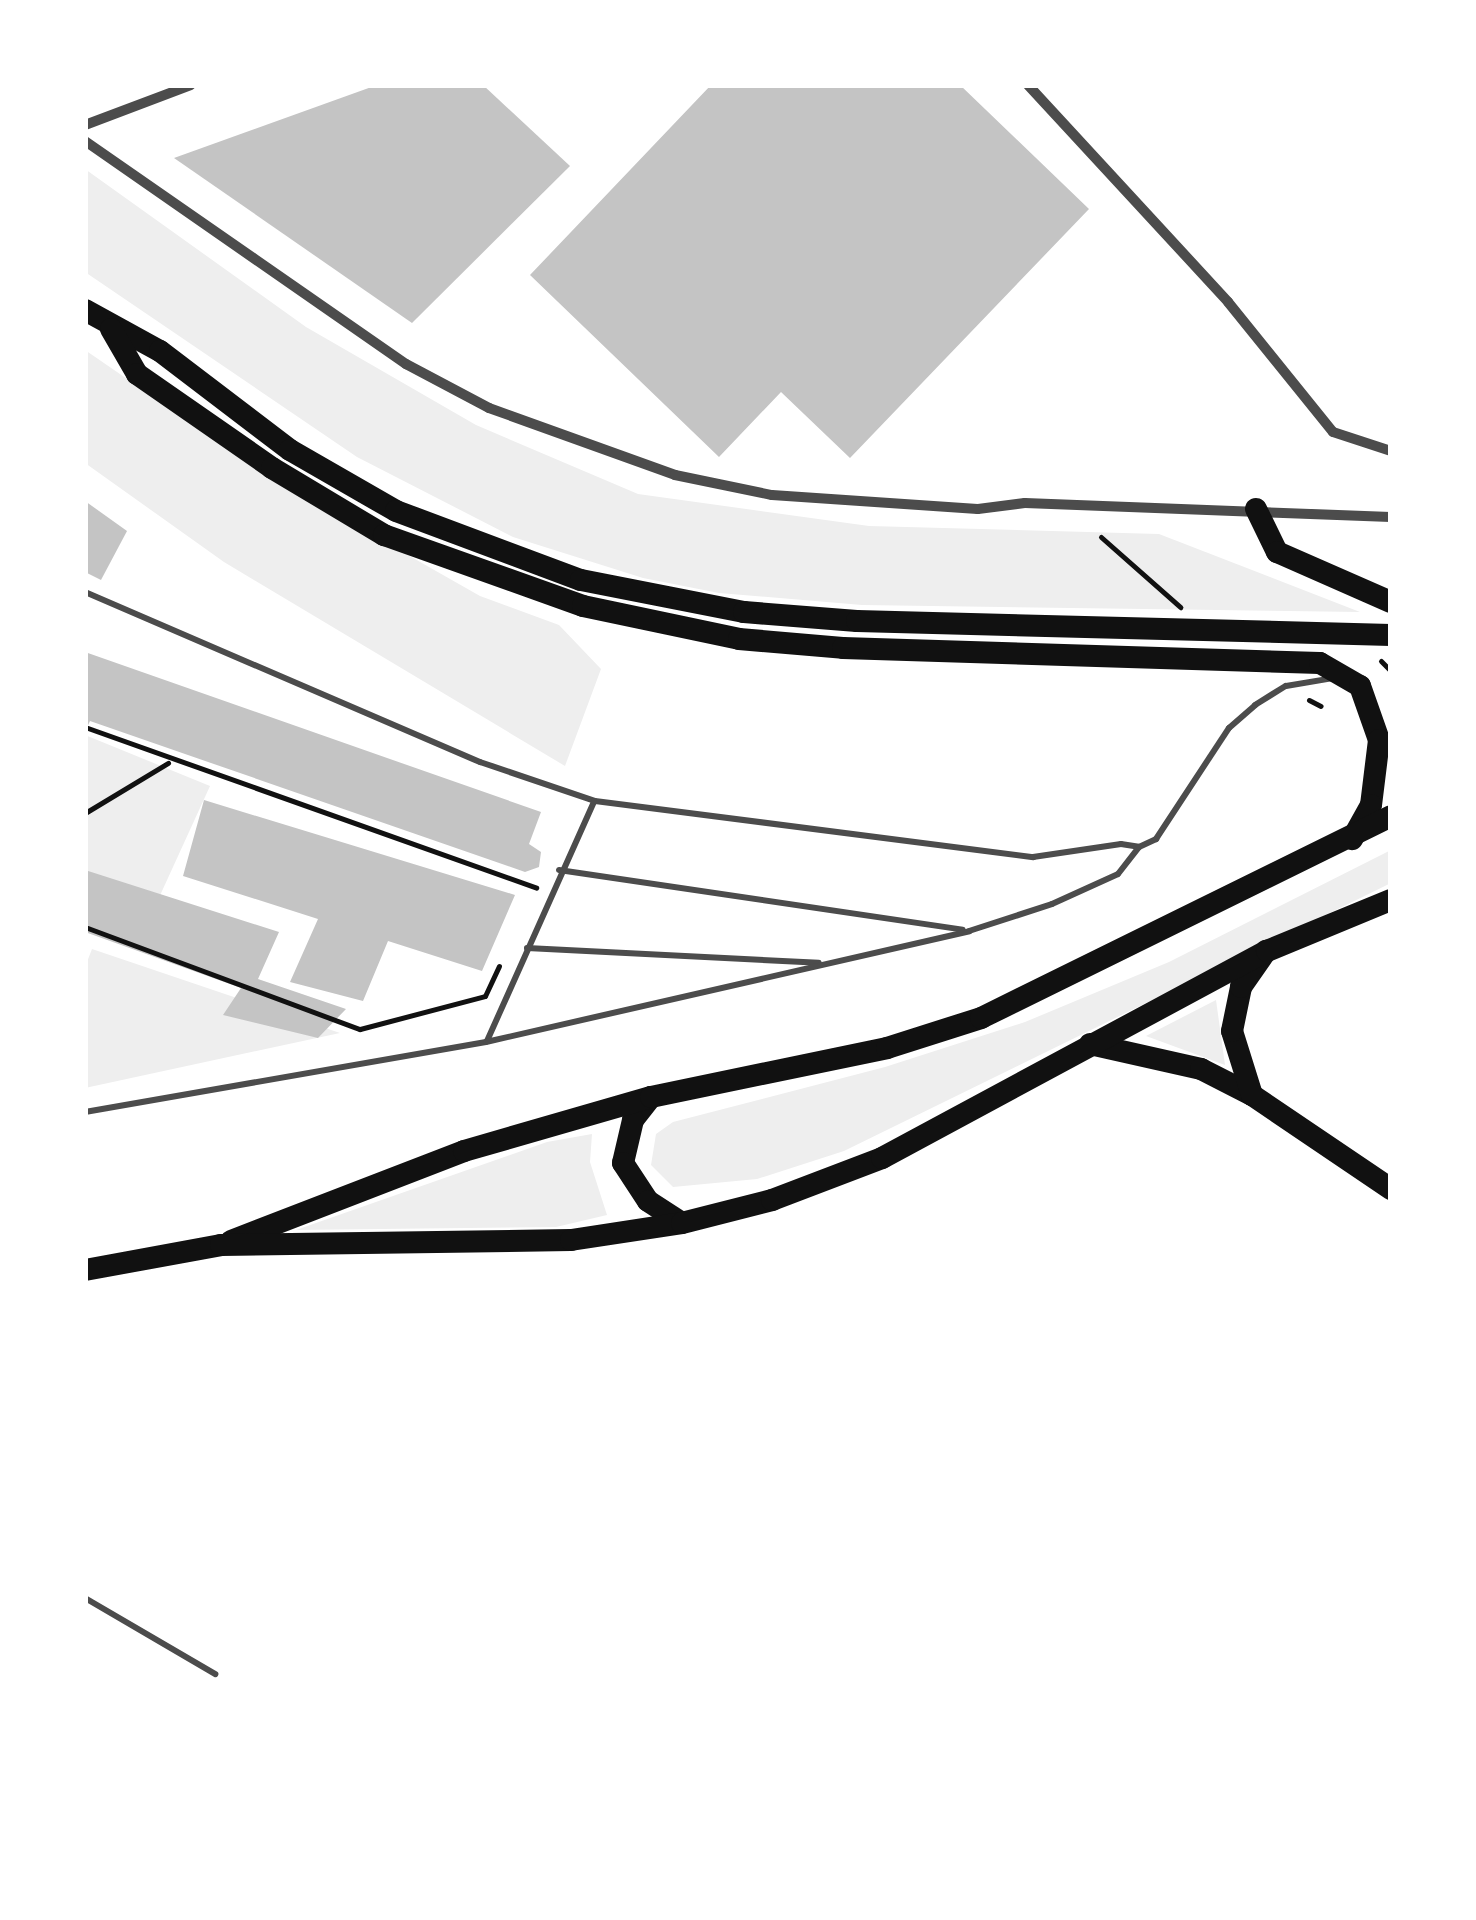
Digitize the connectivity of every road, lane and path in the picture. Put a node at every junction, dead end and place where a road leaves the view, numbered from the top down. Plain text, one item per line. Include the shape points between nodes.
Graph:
1 (191, 85) edge
2 (1028, 85) edge
3 (85, 125) edge
4 (85, 141) edge
5 (85, 310) edge
6 (112, 329) junction
7 (1391, 450) edge
8 (1256, 509) junction
9 (1391, 517) edge
10 (1101, 537) dead end
11 (85, 592) edge
12 (1391, 602) edge
13 (1183, 616) dead end
14 (1391, 635) edge
15 (1345, 676) junction
16 (85, 727) edge
17 (170, 762) junction
18 (594, 801) junction
19 (85, 813) edge
20 (1391, 816) edge
21 (1352, 838) junction
22 (1139, 847) junction
23 (559, 870) junction
24 (1391, 900) edge
25 (530, 901) dead end
26 (85, 927) edge
27 (969, 930) junction
28 (507, 948) dead end
29 (527, 948) junction
30 (1267, 951) junction
31 (830, 963) junction
32 (486, 1042) junction
33 (1090, 1044) junction
34 (1252, 1094) junction
35 (651, 1097) junction
36 (85, 1112) edge
37 (1391, 1189) edge
38 (682, 1224) junction
39 (222, 1245) junction
40 (85, 1270) edge
41 (85, 1598) edge
42 (215, 1674) dead end

1 - 3 street
2 - 7 street via 1228,302 1332,432
4 - 8 street via 406,364 586,448 772,495 978,510 1024,502
5 - 6 main road
6 - 14 main road via 152,346 290,450 396,512 581,580 744,612 857,620
6 - 15 main road via 138,374 272,468 384,535 583,606 739,639 844,648 1286,657 1320,662
8 - 9 street
8 - 12 main road via 1277,552
10 - 13 path via 1178,601
11 - 18 lane via 480,762
15 - 21 main road via 1360,686 1378,740 1371,805
15 - 22 lane via 1286,686 1255,704 1228,728 1156,840
16 - 17 path
17 - 19 path
17 - 25 path via 537,886
18 - 22 lane via 1033,857
18 - 23 lane
20 - 21 main road
21 - 35 main road via 981,1018 793,1071
22 - 27 lane via 1118,874
23 - 27 lane
23 - 29 lane
24 - 30 main road
26 - 28 path via 360,1029 485,996
27 - 31 lane
29 - 31 lane
29 - 32 lane
30 - 33 main road
30 - 34 main road via 1241,988 1232,1031
31 - 32 lane
32 - 36 lane
33 - 34 main road via 1146,1052
33 - 38 main road via 882,1158 772,1200
34 - 37 main road
35 - 38 main road via 633,1120 623,1163 648,1201
35 - 39 main road via 464,1151
38 - 39 main road via 473,1246
39 - 40 main road
41 - 42 lane

